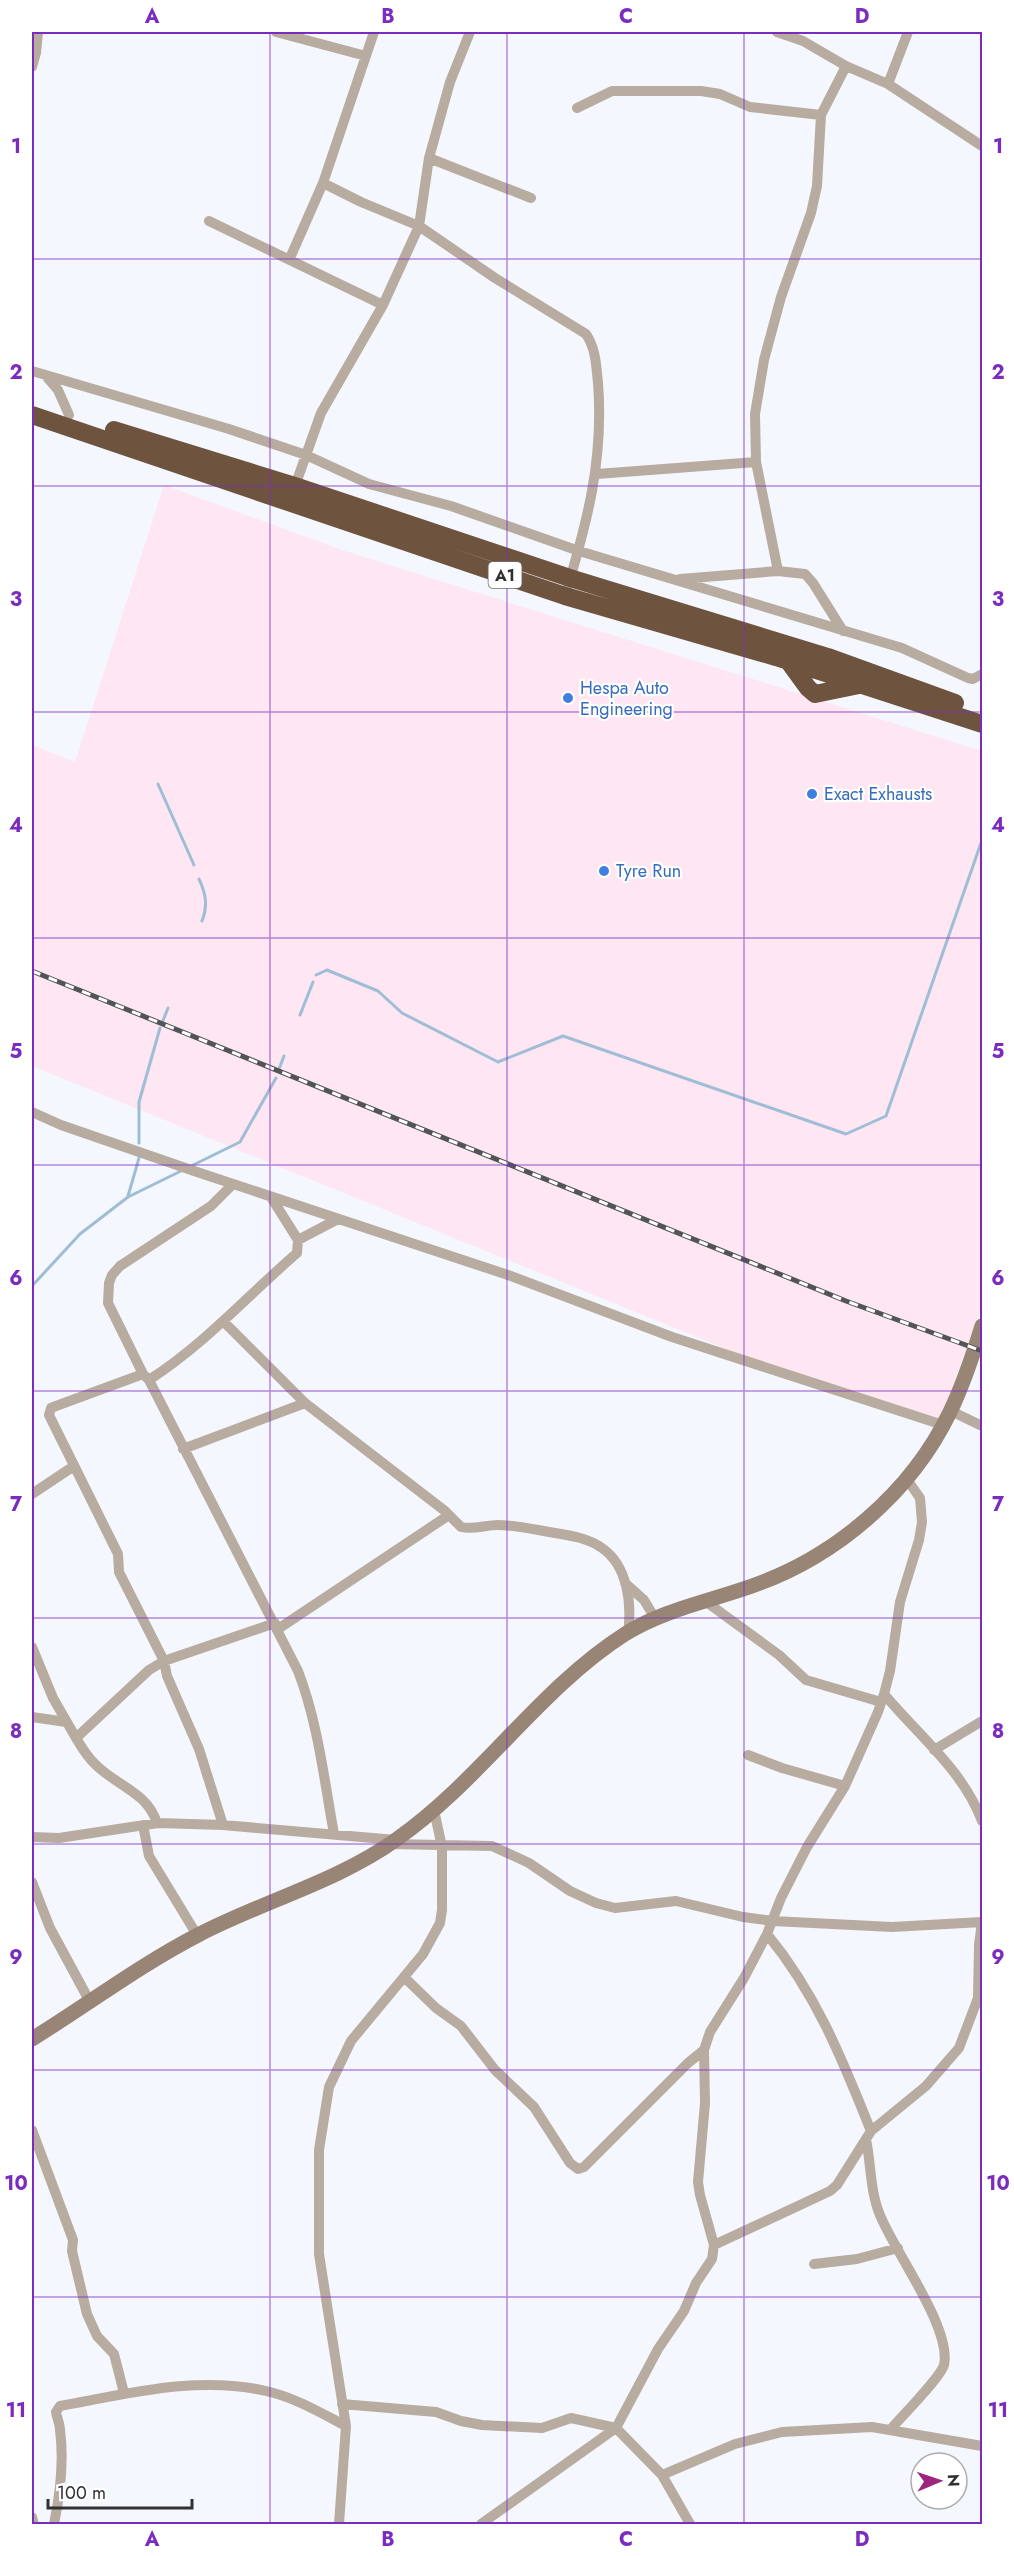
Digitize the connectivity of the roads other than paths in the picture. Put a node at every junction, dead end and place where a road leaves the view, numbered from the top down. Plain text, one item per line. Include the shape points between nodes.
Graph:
1 (38, 32) edge
2 (276, 32) edge
3 (374, 32) edge
4 (470, 32) edge
5 (777, 32) edge
6 (908, 32) edge
7 (34, 53) edge
8 (366, 56) junction
9 (846, 66) junction
10 (32, 68) edge
11 (888, 84) junction
12 (577, 108) dead end
13 (821, 115) junction
14 (982, 146) edge
15 (429, 158) junction
16 (323, 183) junction
17 (531, 198) dead end
18 (209, 221) dead end
19 (420, 226) junction
20 (290, 258) junction
21 (383, 305) junction
22 (32, 366) edge
23 (32, 371) edge
24 (46, 376) junction
25 (32, 406) edge
26 (32, 415) edge
27 (69, 415) junction
28 (306, 454) junction
29 (756, 462) junction
30 (597, 474) junction
31 (296, 486) junction
32 (579, 552) junction
33 (778, 572) junction
34 (570, 578) junction
35 (674, 580) junction
36 (565, 596) junction
37 (843, 631) junction
38 (982, 675) edge
39 (982, 713) edge
40 (982, 724) edge
41 (32, 1113) edge
42 (233, 1184) junction
43 (271, 1197) junction
44 (338, 1219) junction
45 (298, 1240) junction
46 (224, 1322) junction
47 (982, 1326) edge
48 (146, 1377) junction
49 (305, 1403) junction
50 (947, 1418) junction
51 (982, 1426) edge
52 (183, 1449) junction
53 (74, 1466) junction
54 (906, 1478) junction
55 (32, 1494) edge
56 (449, 1515) junction
57 (625, 1583) junction
58 (705, 1600) junction
59 (656, 1620) junction
60 (277, 1626) junction
61 (628, 1633) junction
62 (32, 1647) edge
63 (164, 1661) junction
64 (883, 1698) junction
65 (32, 1717) edge
66 (982, 1721) edge
67 (66, 1722) junction
68 (76, 1738) junction
69 (934, 1750) junction
70 (748, 1755) dead end
71 (845, 1786) junction
72 (434, 1810) junction
73 (982, 1821) edge
74 (157, 1823) junction
75 (223, 1825) junction
76 (143, 1826) junction
77 (334, 1834) junction
78 (32, 1837) edge
79 (393, 1842) junction
80 (442, 1846) junction
81 (32, 1882) edge
82 (773, 1921) junction
83 (982, 1922) edge
84 (767, 1934) junction
85 (197, 1935) junction
86 (981, 1948) edge
87 (404, 1977) junction
88 (980, 1993) edge
89 (90, 2002) junction
90 (32, 2039) edge
91 (704, 2050) junction
92 (32, 2130) edge
93 (869, 2135) junction
94 (714, 2245) junction
95 (898, 2248) junction
96 (814, 2264) dead end
97 (124, 2393) junction
98 (342, 2404) junction
99 (346, 2426) junction
100 (616, 2428) junction
101 (891, 2428) junction
102 (982, 2445) edge
103 (662, 2475) junction
104 (32, 2517) edge
105 (34, 2524) edge
106 (54, 2524) edge
107 (339, 2524) edge
108 (481, 2524) edge
109 (690, 2524) edge

1 - 7 street
2 - 8 street
3 - 8 street
4 - 15 street via 450,82
5 - 9 street
6 - 11 street
7 - 10 street
8 - 16 street
9 - 11 street
9 - 13 street
11 - 14 street
12 - 13 street via 612,91 701,91 720,94 750,107
13 - 29 street via 813,204 781,297 762,370 755,414
15 - 17 street
15 - 19 street
16 - 19 street
16 - 20 street
18 - 20 street
19 - 21 street
19 - 30 street via 586,334 595,353 599,400
20 - 21 street
21 - 28 street via 321,413
22 - 24 street
23 - 24 street
24 - 27 street via 58,390
24 - 28 street
25 - 27 highway, A1
26 - 36 highway, A1
27 - 31 highway, A1
28 - 31 street
28 - 32 street via 369,484 451,506
29 - 30 street
29 - 33 street
30 - 32 street
31 - 34 highway, A1
32 - 34 street
32 - 35 street
33 - 35 street
33 - 37 street via 808,576
34 - 36 street
34 - 39 highway, A1 via 828,657
35 - 37 street
36 - 40 highway, A1
37 - 38 street via 902,648 968,678
41 - 42 street
42 - 43 street
42 - 48 street via 211,1206 111,1275 108,1303
43 - 44 street
43 - 45 street
44 - 45 street
44 - 50 street via 508,1275 672,1337
45 - 46 street via 297,1253
46 - 48 street via 182,1358
46 - 49 street
47 - 50 street
48 - 52 street
48 - 53 street via 51,1408 50,1419
49 - 52 street
49 - 56 street
50 - 51 street
50 - 54 street
52 - 60 street
53 - 55 street
53 - 63 street via 118,1554 119,1572
54 - 58 street via 873,1514 826,1550 777,1576
54 - 64 street via 920,1498 922,1522 898,1611
56 - 57 street via 468,1529 496,1525 578,1537 602,1548
56 - 60 street
57 - 59 street via 644,1599
57 - 61 street via 630,1607
58 - 59 street
58 - 64 street via 806,1680
59 - 61 street
60 - 63 street
60 - 77 street via 309,1697
61 - 72 street via 593,1657
62 - 67 street
63 - 68 street via 149,1670
63 - 75 street via 199,1749
64 - 69 street
64 - 71 street
65 - 67 street
66 - 69 street
67 - 68 street
68 - 74 street via 97,1766 152,1809
69 - 73 street via 967,1787
70 - 71 street
71 - 82 street via 807,1847 780,1898
72 - 79 street
72 - 80 street
74 - 75 street
74 - 76 street
75 - 77 street
76 - 78 street via 59,1838
76 - 85 street via 149,1856
77 - 79 street
79 - 80 street
79 - 85 street via 346,1870
80 - 82 street via 478,1844 506,1850 570,1891 604,1906 676,1901
80 - 87 street via 440,1923 423,1954
81 - 89 street via 50,1928
82 - 83 street via 892,1927
82 - 84 street
83 - 86 street
84 - 91 street via 713,2024
84 - 93 street via 814,2001 848,2074
85 - 89 street
86 - 88 street
87 - 91 street via 461,2026 495,2070 534,2107 570,2163 578,2169
87 - 98 street via 351,2041 329,2087 319,2150 319,2254
88 - 93 street via 959,2048 945,2066
89 - 90 street
91 - 94 street via 705,2103 698,2182
92 - 97 street via 73,2240 72,2251 87,2314 97,2336 114,2354
93 - 94 street via 830,2191
93 - 95 street via 880,2215
94 - 100 street via 712,2259
95 - 96 street via 866,2258
95 - 101 street via 938,2329 945,2356 939,2374
97 - 99 street via 195,2386 253,2388 299,2403
97 - 106 street via 56,2408 61,2454
98 - 99 street
98 - 100 street via 436,2412 482,2425 542,2428 571,2418
99 - 107 street
100 - 103 street
100 - 108 street
101 - 102 street
101 - 103 street via 771,2435 735,2444
103 - 109 street
104 - 105 street

